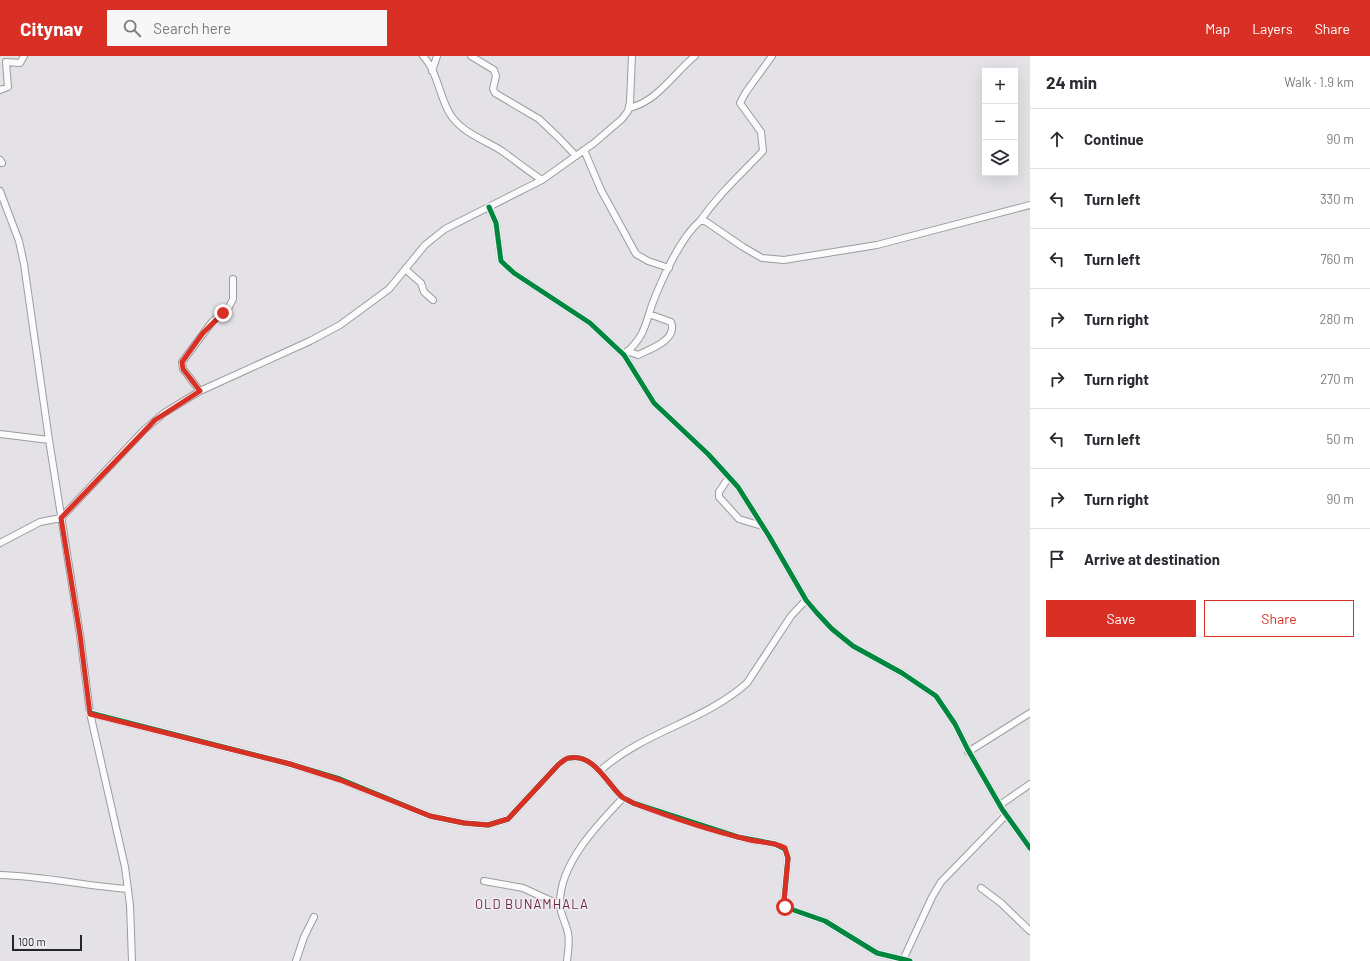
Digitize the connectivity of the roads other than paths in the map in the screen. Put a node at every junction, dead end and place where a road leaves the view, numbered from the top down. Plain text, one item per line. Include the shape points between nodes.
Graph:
1 (24, 56) edge
2 (423, 56) edge
3 (437, 56) edge
4 (471, 56) edge
5 (632, 56) edge
6 (695, 56) edge
7 (772, 56) edge
8 (432, 70) junction
9 (0, 90) edge
10 (629, 108) junction
11 (584, 150) junction
12 (576, 156) junction
13 (542, 180) junction
14 (0, 191) edge
15 (1030, 205) edge
16 (489, 207) junction
17 (700, 221) junction
18 (669, 268) junction
19 (405, 269) junction
20 (233, 279) dead end
21 (433, 300) dead end
22 (649, 314) junction
23 (626, 353) junction
24 (200, 391) junction
25 (0, 434) edge
26 (49, 440) junction
27 (729, 477) junction
28 (61, 518) junction
29 (762, 526) junction
30 (0, 543) edge
31 (806, 600) junction
32 (1030, 713) edge
33 (90, 714) junction
34 (968, 752) junction
35 (600, 770) junction
36 (1030, 784) edge
37 (623, 798) junction
38 (1000, 805) junction
39 (1006, 815) junction
40 (1030, 848) edge
41 (0, 874) edge
42 (484, 881) dead end
43 (981, 888) dead end
44 (128, 889) junction
45 (560, 905) junction
46 (314, 917) dead end
47 (1030, 931) edge
48 (902, 960) junction
49 (132, 961) edge
50 (296, 961) edge
51 (567, 961) edge
52 (910, 961) edge

1 - 9 street via 20,63 6,62 8,87
2 - 8 street
3 - 8 street
4 - 12 street via 494,70 495,93 539,119
5 - 10 street
6 - 10 street via 652,97 636,107
7 - 17 street via 740,103 761,132 763,151 731,181
8 - 13 street via 450,113 463,127
10 - 11 street via 622,119
11 - 12 street
11 - 18 street via 601,190 636,254
12 - 13 street
13 - 16 street
14 - 26 street via 20,241
15 - 17 street via 877,245 784,260 762,258 705,221
16 - 19 street via 445,229 425,245
16 - 23 street via 496,223 501,261 590,323
17 - 18 street via 691,231
18 - 22 street
19 - 21 street
19 - 24 street via 389,290 340,325
20 - 24 street via 233,299 229,307 212,322 182,362 183,369
22 - 23 street via 642,335
22 - 23 street via 670,321 670,334 662,344 638,355
23 - 27 street via 654,403
24 - 28 street via 155,420
25 - 26 street
26 - 28 street
27 - 29 street
27 - 29 street via 719,492 719,497 739,519
28 - 30 street via 40,522
28 - 33 street
29 - 31 street
31 - 34 street via 832,629 852,646 902,673 936,696
31 - 35 street via 791,616 747,683 737,692 710,709 637,744
32 - 34 street
33 - 35 street via 290,764 340,780 430,816 464,823 488,825 508,819 559,764 569,758 592,764
33 - 44 street
34 - 38 street
35 - 37 street
36 - 38 street
37 - 45 street via 590,834 572,862 561,890
37 - 48 street via 713,830 785,848 788,858 785,907 825,922 877,953
38 - 39 street
39 - 40 street
39 - 48 street via 941,882
41 - 44 street
42 - 45 street via 523,888
43 - 47 street
44 - 49 street
45 - 51 street via 568,934
46 - 50 street
48 - 52 street

